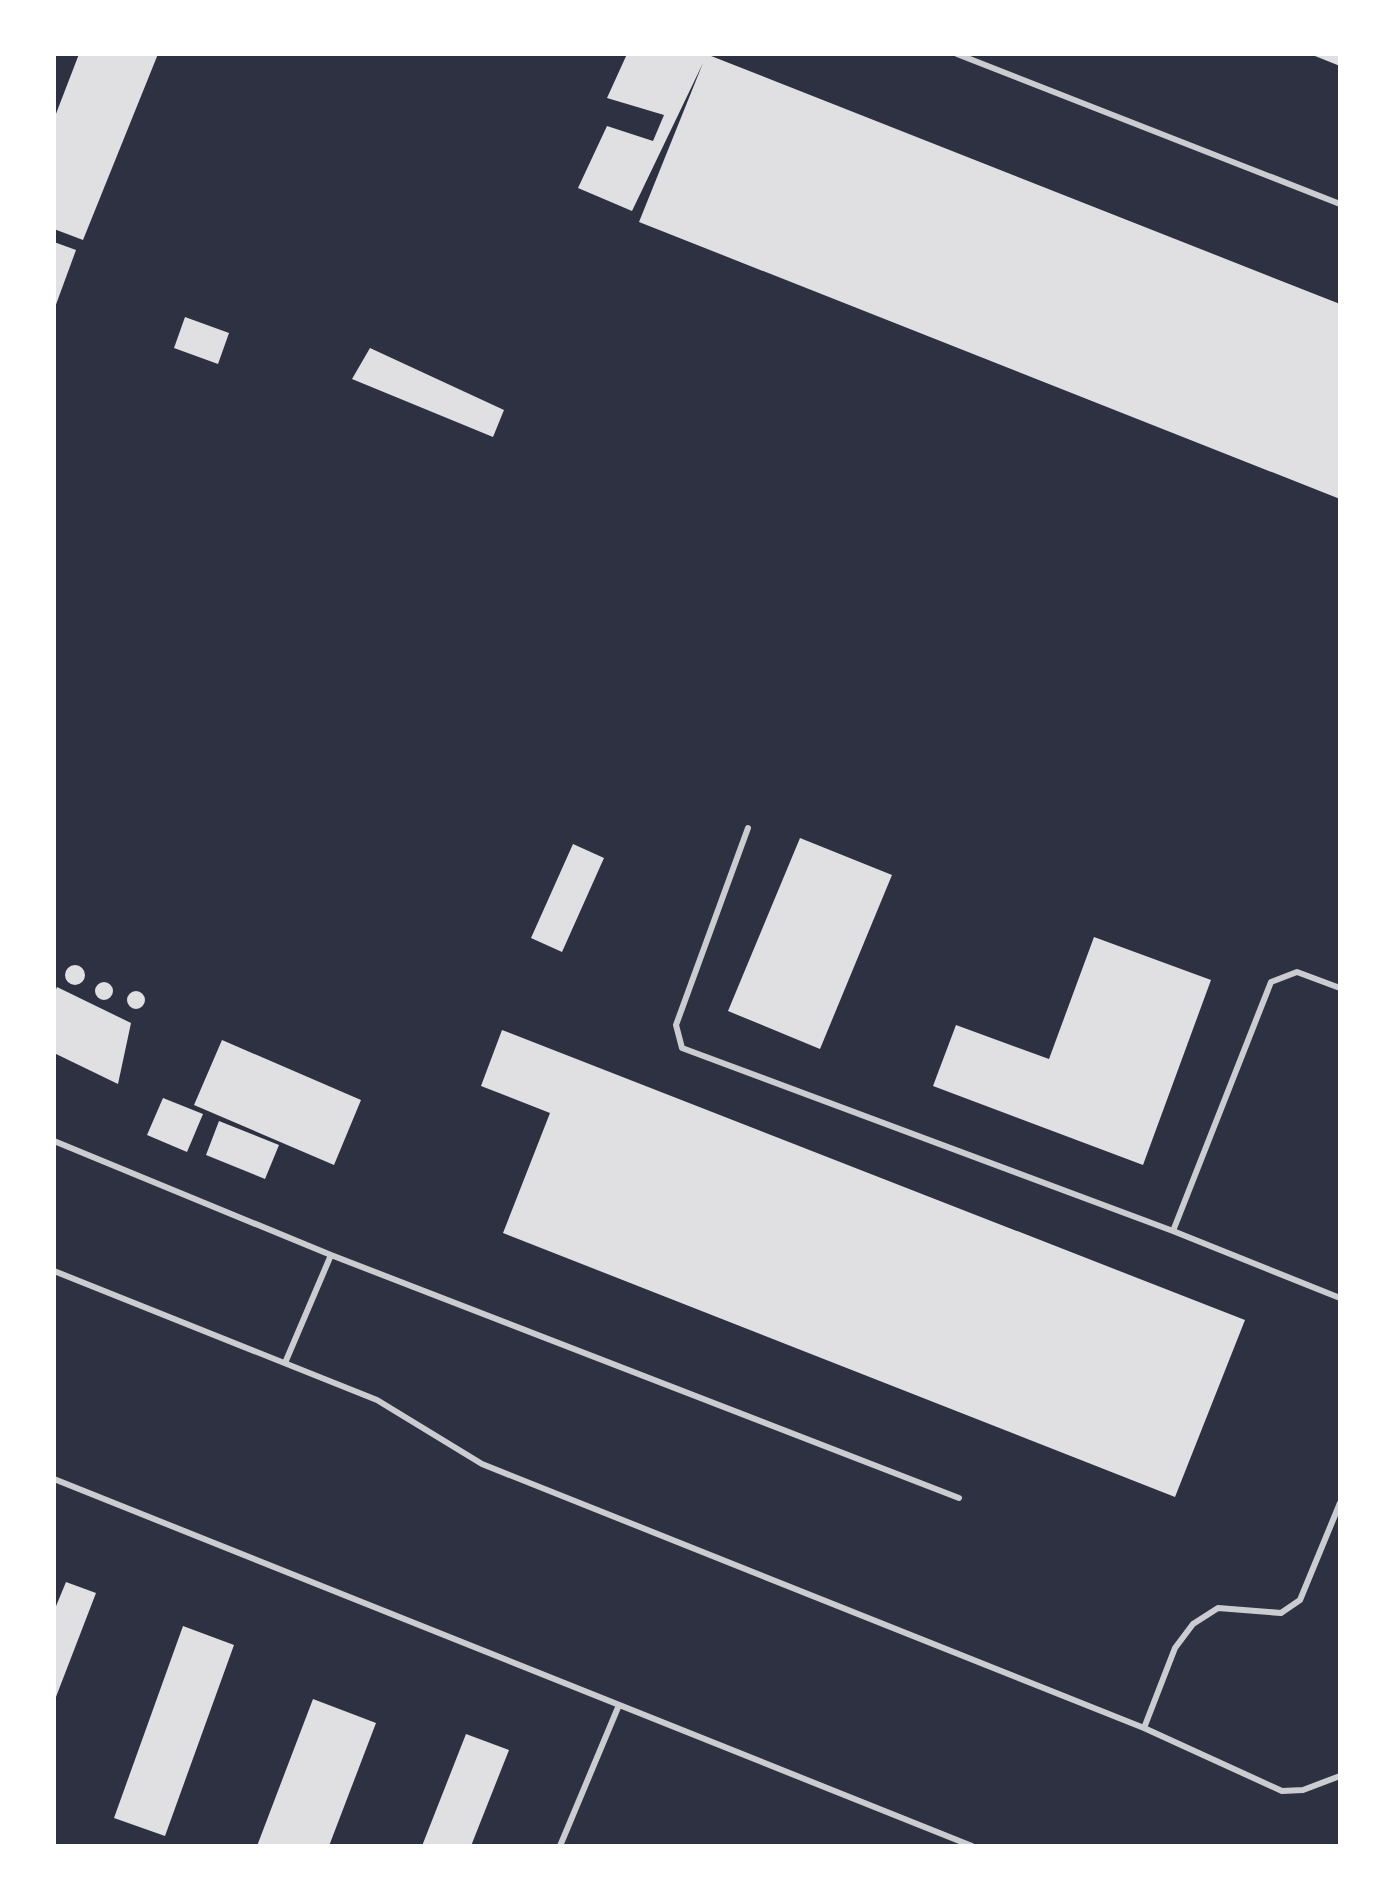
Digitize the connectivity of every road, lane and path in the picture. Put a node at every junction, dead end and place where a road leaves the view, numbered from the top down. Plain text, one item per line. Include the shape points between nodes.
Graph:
1 (957, 54) edge
2 (1340, 204) edge
3 (748, 828) dead end
4 (1340, 988) edge
5 (54, 1141) edge
6 (1173, 1231) junction
7 (331, 1255) junction
8 (54, 1271) edge
9 (1340, 1298) edge
10 (285, 1363) junction
11 (54, 1479) edge
12 (959, 1498) dead end
13 (1340, 1503) edge
14 (619, 1705) junction
15 (1144, 1728) junction
16 (1340, 1776) edge
17 (560, 1846) edge
18 (972, 1846) edge

1 - 2 lane
3 - 6 lane via 676,1025 682,1048
4 - 6 lane via 1297,972 1271,982
5 - 7 lane
6 - 9 lane
7 - 10 lane
7 - 12 lane
8 - 10 lane
10 - 15 lane via 377,1400 482,1464
11 - 14 lane
13 - 15 lane via 1300,1600 1281,1613 1218,1608 1193,1624 1175,1648
14 - 17 lane
14 - 18 lane
15 - 16 lane via 1282,1791 1303,1790

